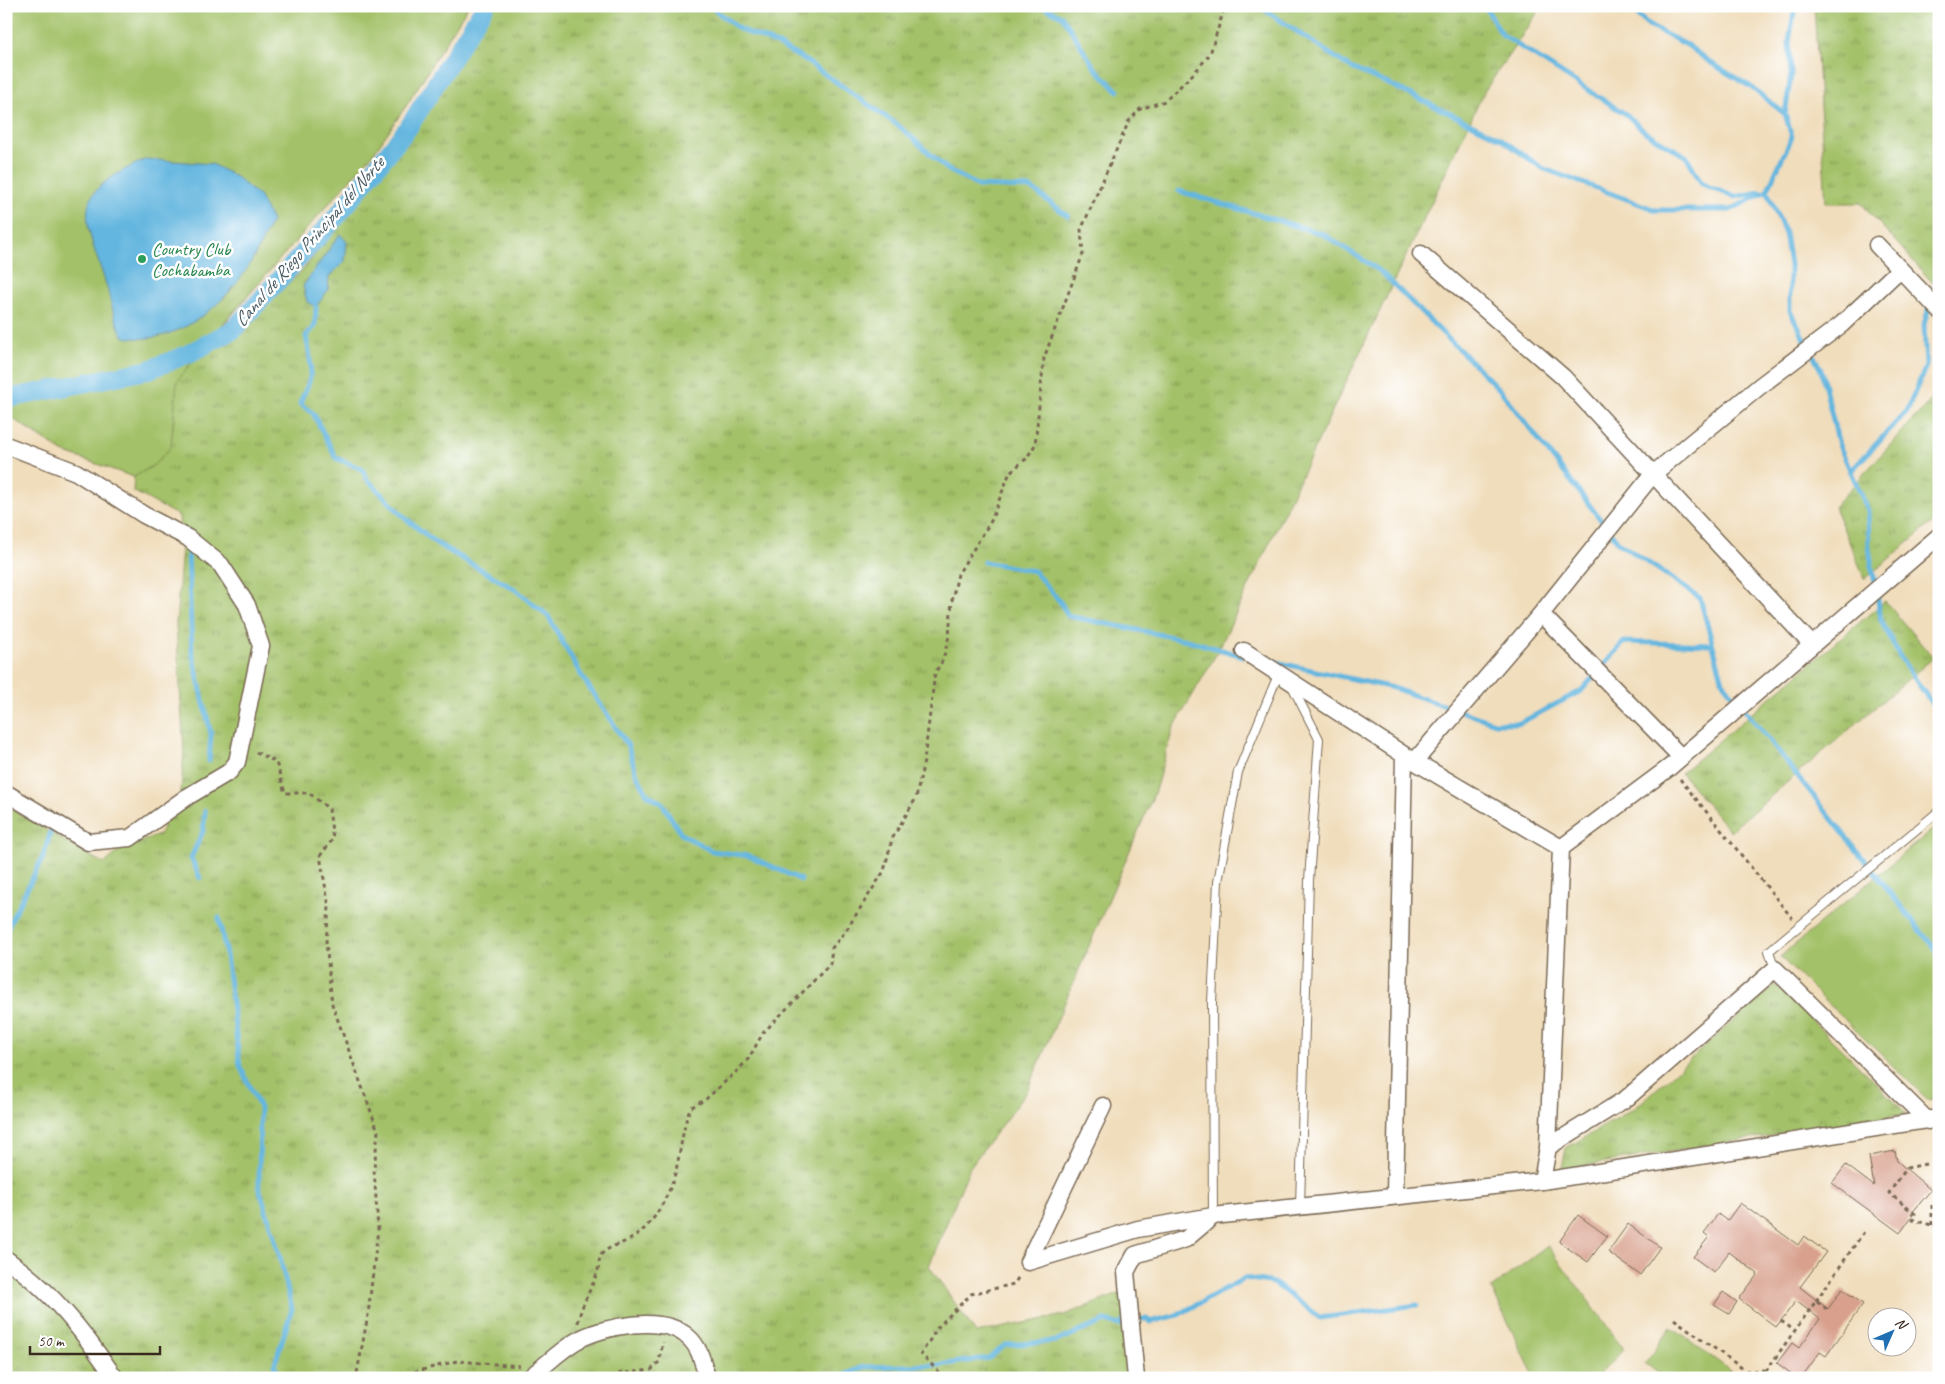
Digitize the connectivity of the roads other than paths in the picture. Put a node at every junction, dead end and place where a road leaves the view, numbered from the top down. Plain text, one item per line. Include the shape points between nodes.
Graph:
1 (1877, 245) dead end
2 (1421, 254) dead end
3 (1900, 269) junction
4 (1939, 310) edge
5 (6, 446) edge
6 (1653, 474) junction
7 (1939, 536) edge
8 (1541, 614) junction
9 (1812, 645) junction
10 (1244, 651) dead end
11 (1284, 679) junction
12 (1409, 758) junction
13 (1676, 762) junction
14 (6, 793) edge
15 (1939, 811) edge
16 (1560, 848) junction
17 (1775, 969) junction
18 (1103, 1106) dead end
19 (1933, 1120) edge
20 (1548, 1147) junction
21 (1542, 1181) junction
22 (1395, 1196) junction
23 (1300, 1206) junction
24 (1213, 1216) junction
25 (6, 1258) edge
26 (115, 1378) edge
27 (529, 1378) edge
28 (707, 1378) edge
29 (1136, 1378) edge

1 - 3 street
2 - 6 street via 1563,377
3 - 4 street
3 - 6 street via 1842,324
5 - 14 street via 76,472 144,515 188,538 221,565 248,606 261,646 237,762 229,772 130,838 88,842
6 - 8 street
6 - 9 street
7 - 9 street
8 - 12 street
8 - 13 street
9 - 13 street
10 - 11 street
11 - 12 street
11 - 23 lane via 1311,720 1319,739 1309,880
11 - 24 lane via 1238,772 1218,882 1212,1002
12 - 16 street
12 - 22 street
13 - 16 street
15 - 17 lane via 1768,951
16 - 20 street
17 - 19 street
17 - 20 street via 1627,1098
18 - 24 street via 1028,1262 1138,1229
19 - 21 street
20 - 21 street
21 - 22 street
22 - 23 street
23 - 24 street
24 - 29 street via 1186,1238 1135,1255 1126,1272
25 - 26 street via 59,1303
27 - 28 street via 576,1341 600,1330 650,1324 683,1333 696,1346

